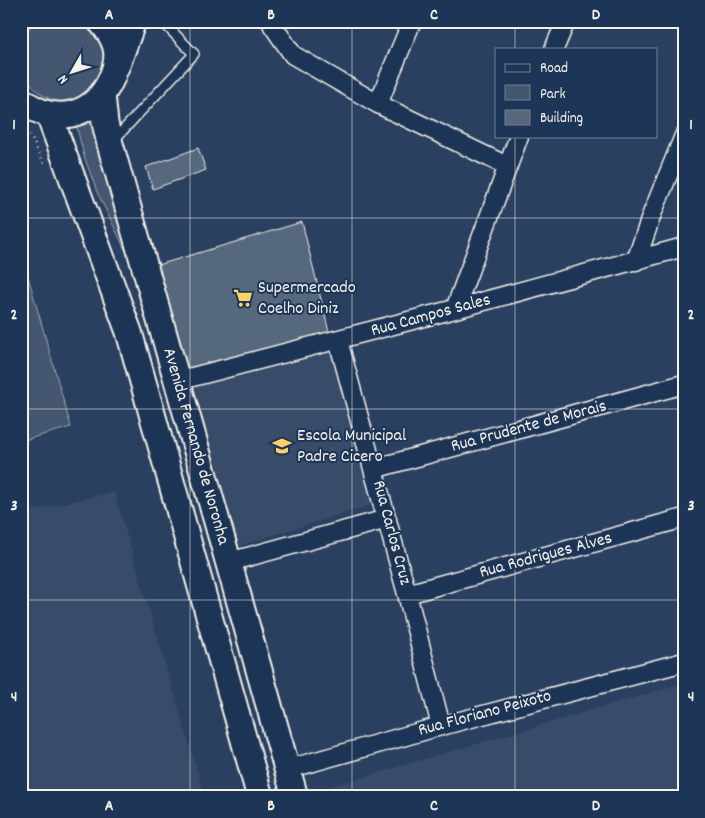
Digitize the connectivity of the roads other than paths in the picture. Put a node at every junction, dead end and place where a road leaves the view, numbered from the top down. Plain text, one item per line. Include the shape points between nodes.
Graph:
1 (100, 21) edge
2 (133, 21) edge
3 (162, 21) edge
4 (271, 21) edge
5 (412, 21) edge
6 (566, 21) edge
7 (554, 48) edge
8 (117, 65) junction
9 (102, 95) junction
10 (21, 101) edge
11 (378, 104) junction
12 (53, 126) junction
13 (684, 136) edge
14 (518, 138) edge
15 (110, 144) junction
16 (507, 166) junction
17 (684, 247) edge
18 (636, 261) junction
19 (455, 309) junction
20 (129, 332) junction
21 (338, 340) junction
22 (178, 381) junction
23 (684, 384) edge
24 (374, 469) junction
25 (684, 518) edge
26 (387, 519) junction
27 (229, 562) junction
28 (407, 594) junction
29 (684, 662) edge
30 (441, 726) junction
31 (288, 769) junction
32 (260, 797) edge
33 (295, 797) edge

1 - 8 main road via 116,44
2 - 8 main road
3 - 15 lane via 194,54
4 - 11 street via 293,55
5 - 11 street
6 - 7 street
8 - 9 main road
9 - 12 main road via 92,105 64,116
9 - 15 main road, Avenida Fernando de Noronha
10 - 12 main road
11 - 16 street
12 - 20 main road, Avenida Fernando de Noronha
13 - 18 street
14 - 16 street
15 - 22 main road, Avenida Fernando de Noronha
16 - 19 street
17 - 18 street, Rua Campos Sales
18 - 19 street, Rua Campos Sales
19 - 21 street, Rua Campos Sales
20 - 22 main road via 159,369
20 - 32 main road, Avenida Fernando de Noronha
21 - 22 street, Rua Campos Sales
21 - 24 street, Rua Carlos Cruz
22 - 27 main road, Avenida Fernando de Noronha
23 - 24 street, Rua Prudente de Morais
24 - 26 street, Rua Carlos Cruz
25 - 28 street, Rua Rodrigues Alves
26 - 27 street
26 - 28 street, Rua Carlos Cruz
27 - 31 main road, Avenida Fernando de Noronha
28 - 30 street, Rua Carlos Cruz
29 - 30 street, Rua Floriano Peixoto
30 - 31 street, Rua Floriano Peixoto
31 - 33 main road, Avenida Fernando de Noronha

